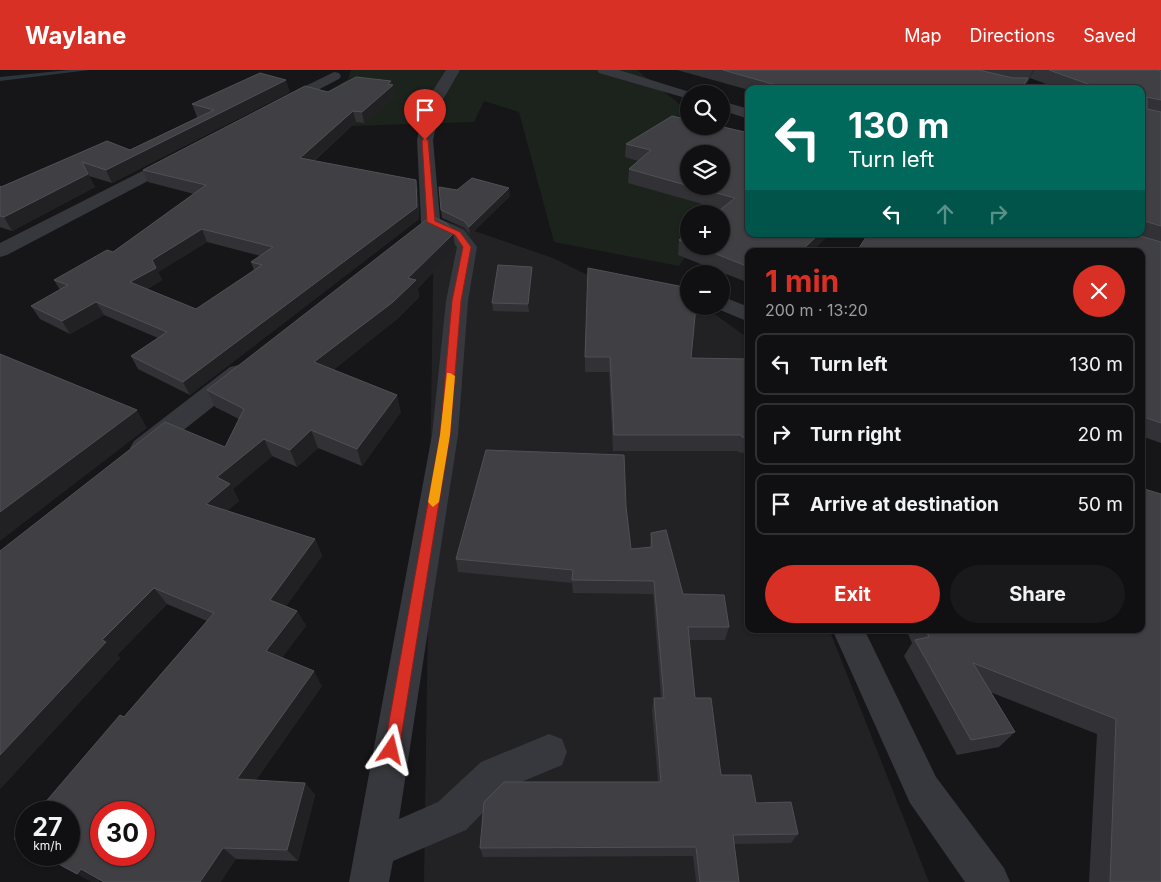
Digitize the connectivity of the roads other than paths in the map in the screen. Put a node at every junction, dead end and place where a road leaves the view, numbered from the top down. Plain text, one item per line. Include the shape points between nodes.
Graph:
1 (453, 70) edge
2 (604, 70) edge
3 (950, 70) edge
4 (334, 76) dead end
5 (1011, 85) edge
6 (680, 92) edge
7 (730, 108) edge
8 (264, 113) edge
9 (745, 113) edge
10 (194, 150) edge
11 (0, 251) edge
12 (730, 306) edge
13 (745, 313) edge
14 (258, 358) edge
15 (125, 462) edge
16 (850, 633) edge
17 (549, 752) dead end
18 (371, 865) edge
19 (990, 882) edge

1 - 18 street via 432,103 425,140 423,228 458,234 467,247 457,301 445,435
2 - 6 street
3 - 5 street
4 - 8 street
7 - 9 street
10 - 11 street
12 - 13 street
14 - 15 street
16 - 19 street via 924,790
17 - 18 street via 494,775 452,816

